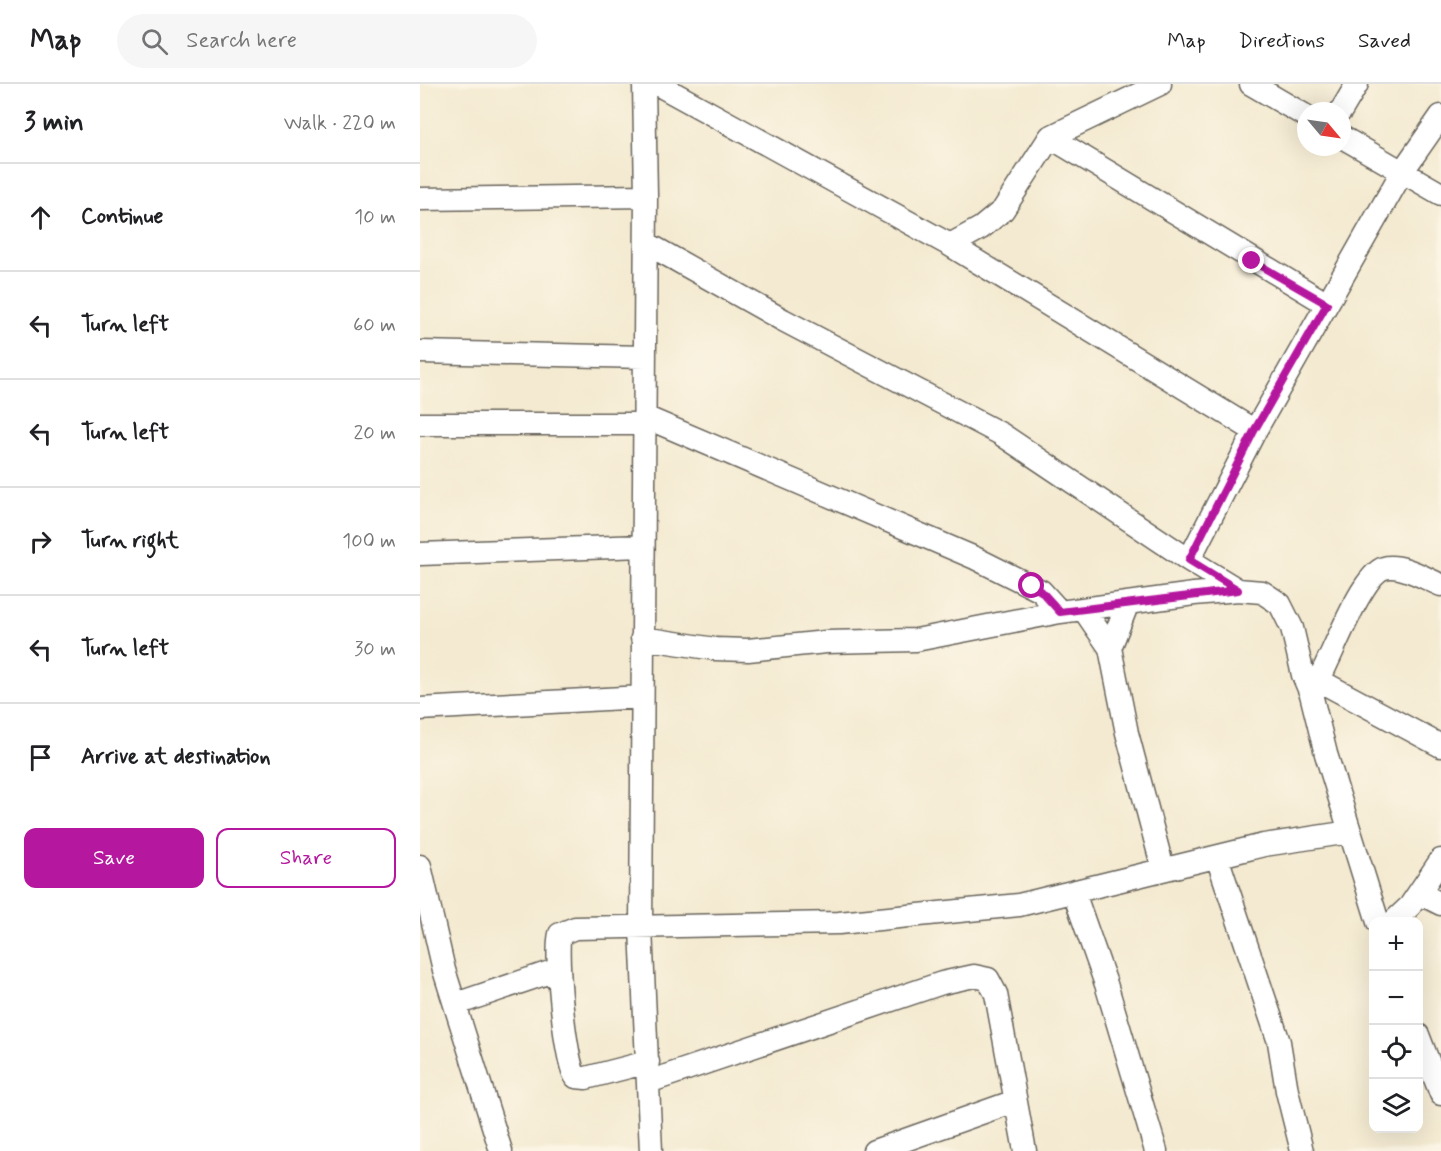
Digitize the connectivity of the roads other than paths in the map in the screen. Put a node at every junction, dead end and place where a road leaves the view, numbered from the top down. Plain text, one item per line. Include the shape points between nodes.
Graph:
1 (645, 84) edge
2 (657, 84) edge
3 (1160, 84) edge
4 (1251, 84) edge
5 (1357, 84) edge
6 (1346, 102) edge
7 (1297, 111) edge
8 (1441, 116) edge
9 (1050, 138) junction
10 (1351, 142) edge
11 (1402, 172) junction
12 (1441, 194) edge
13 (646, 196) junction
14 (420, 199) edge
15 (646, 243) junction
16 (950, 245) junction
17 (1327, 304) junction
18 (420, 352) edge
19 (645, 357) junction
20 (645, 421) junction
21 (420, 424) edge
22 (1254, 431) junction
23 (643, 546) junction
24 (420, 554) edge
25 (1189, 560) junction
26 (1441, 585) edge
27 (1238, 590) junction
28 (1128, 603) junction
29 (1084, 610) junction
30 (1060, 612) junction
31 (642, 638) junction
32 (1110, 648) junction
33 (1315, 687) junction
34 (642, 697) junction
35 (420, 709) edge
36 (1441, 746) edge
37 (1350, 832) junction
38 (1217, 857) junction
39 (1441, 860) edge
40 (420, 866) edge
41 (1163, 869) junction
42 (1074, 893) junction
43 (1419, 893) junction
44 (1441, 904) edge
45 (1377, 917) edge
46 (1398, 917) edge
47 (641, 928) junction
48 (560, 969) junction
49 (456, 1004) junction
50 (1423, 1046) edge
51 (648, 1072) junction
52 (1441, 1094) edge
53 (1015, 1101) junction
54 (501, 1151) edge
55 (651, 1151) edge
56 (874, 1151) edge
57 (1025, 1151) edge
58 (1156, 1151) edge
59 (1302, 1151) edge

1 - 13 street
2 - 16 street
3 - 9 street
4 - 7 street
5 - 6 street
8 - 11 street
9 - 16 street via 1003,210
9 - 17 street
10 - 11 street
11 - 12 street
11 - 17 street
13 - 14 street
13 - 15 street
15 - 19 street
15 - 25 street via 1001,434
16 - 22 street
17 - 22 street
18 - 19 street
19 - 20 street
20 - 21 street
20 - 23 street
20 - 30 street via 975,558 1041,591
22 - 25 street
23 - 24 street
23 - 31 street
25 - 27 street
26 - 33 street via 1397,568 1376,572 1358,597
27 - 28 street
27 - 33 street via 1262,592 1280,604 1292,627 1303,675
28 - 29 street
28 - 32 street
29 - 30 street
29 - 32 street
30 - 31 street via 916,640 715,650
31 - 34 street
32 - 41 street via 1127,734
33 - 36 street
33 - 37 street
34 - 35 street
34 - 47 street
37 - 38 street via 1264,845
37 - 45 street
38 - 41 street
38 - 59 street via 1279,1042
39 - 43 street
40 - 49 street via 432,924
41 - 42 street
42 - 47 street via 1018,905 867,921
42 - 58 street
43 - 44 street
43 - 46 street
47 - 48 street via 575,928 560,934
47 - 51 street
48 - 49 street
48 - 51 street via 567,1055 576,1077
49 - 54 street
50 - 52 street
51 - 53 street via 974,976 988,979 996,994
51 - 55 street
53 - 56 street
53 - 57 street

